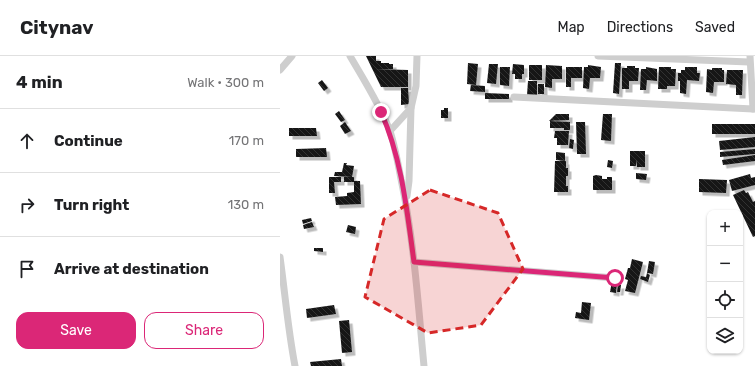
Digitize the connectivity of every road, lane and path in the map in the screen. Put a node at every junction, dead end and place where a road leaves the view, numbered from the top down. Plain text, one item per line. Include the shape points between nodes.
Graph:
1 (292, 56) edge
2 (350, 56) edge
3 (417, 56) edge
4 (598, 56) edge
5 (662, 57) edge
6 (749, 59) edge
7 (280, 70) edge
8 (514, 97) dead end
9 (411, 108) junction
10 (754, 109) edge
11 (390, 131) junction
12 (406, 202) junction
13 (280, 257) edge
14 (414, 262) junction
15 (615, 278) dead end
16 (295, 366) edge
17 (424, 366) edge

1 - 7 street
2 - 11 street
3 - 9 street via 416,86
4 - 5 street
5 - 6 street
6 - 10 street
8 - 10 street
9 - 11 street
9 - 12 street
11 - 12 street
12 - 14 street
13 - 16 street
14 - 15 street
14 - 17 street

